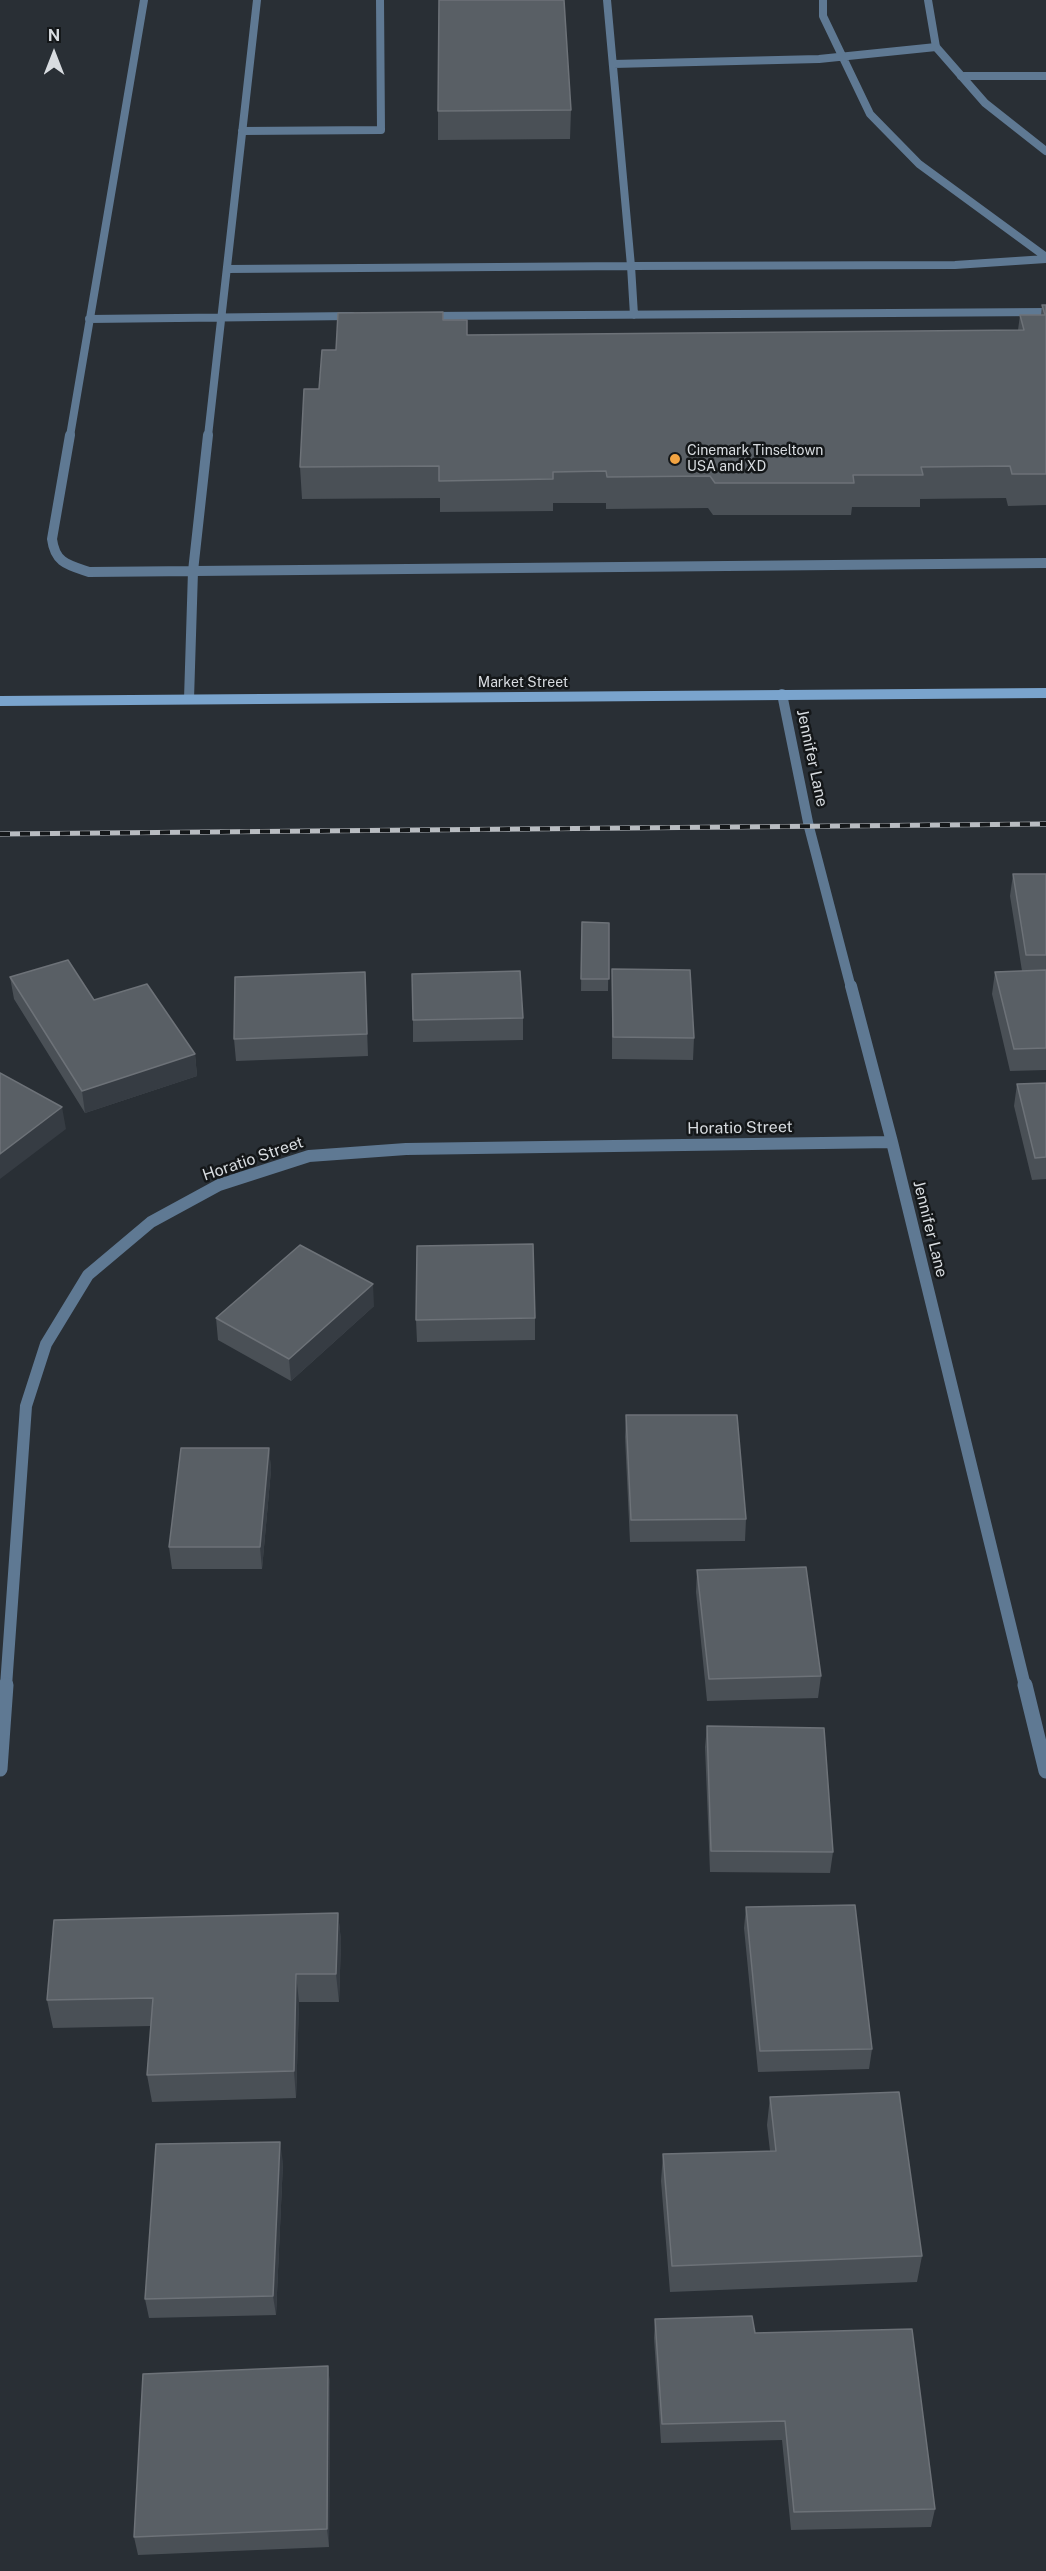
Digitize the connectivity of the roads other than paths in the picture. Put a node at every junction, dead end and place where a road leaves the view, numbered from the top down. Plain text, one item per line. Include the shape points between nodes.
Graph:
1 (144, 0) edge
2 (257, 0) edge
3 (380, 0) edge
4 (607, 0) edge
5 (823, 0) edge
6 (928, 0) edge
7 (936, 47) junction
8 (840, 56) junction
9 (613, 64) junction
10 (961, 75) junction
11 (1046, 76) edge
12 (242, 131) junction
13 (1046, 150) edge
14 (1046, 258) edge
15 (631, 266) junction
16 (227, 269) junction
17 (1046, 312) edge
18 (634, 315) junction
19 (363, 316) edge
20 (410, 316) edge
21 (222, 317) junction
22 (89, 319) junction
23 (1046, 563) edge
24 (193, 571) junction
25 (1046, 693) edge
26 (782, 694) junction
27 (189, 699) junction
28 (0, 701) edge
29 (892, 1142) junction
30 (0, 1769) edge
31 (1046, 1771) edge

1 - 22 street
2 - 12 street
3 - 12 street via 381,130
4 - 9 street
5 - 8 street via 823,16
6 - 7 street
7 - 8 street
7 - 10 street
8 - 9 street via 749,63
8 - 14 street via 870,114 919,164
9 - 15 street
10 - 11 street
10 - 13 street via 985,104
12 - 16 street
14 - 15 street via 955,265
15 - 16 street
15 - 18 street
16 - 21 street
17 - 18 street
18 - 20 street
19 - 21 street
21 - 22 street
21 - 24 street
22 - 24 street via 52,539 54,553 67,565 90,572
23 - 24 street
24 - 27 street
25 - 26 main road, Market Street
26 - 27 main road, Market Street
26 - 29 street, Jennifer Lane via 809,828
27 - 28 main road, Market Street
29 - 30 street, Horatio Street via 406,1149 309,1156 219,1185 151,1221 88,1275 46,1344 26,1406
29 - 31 street, Jennifer Lane

